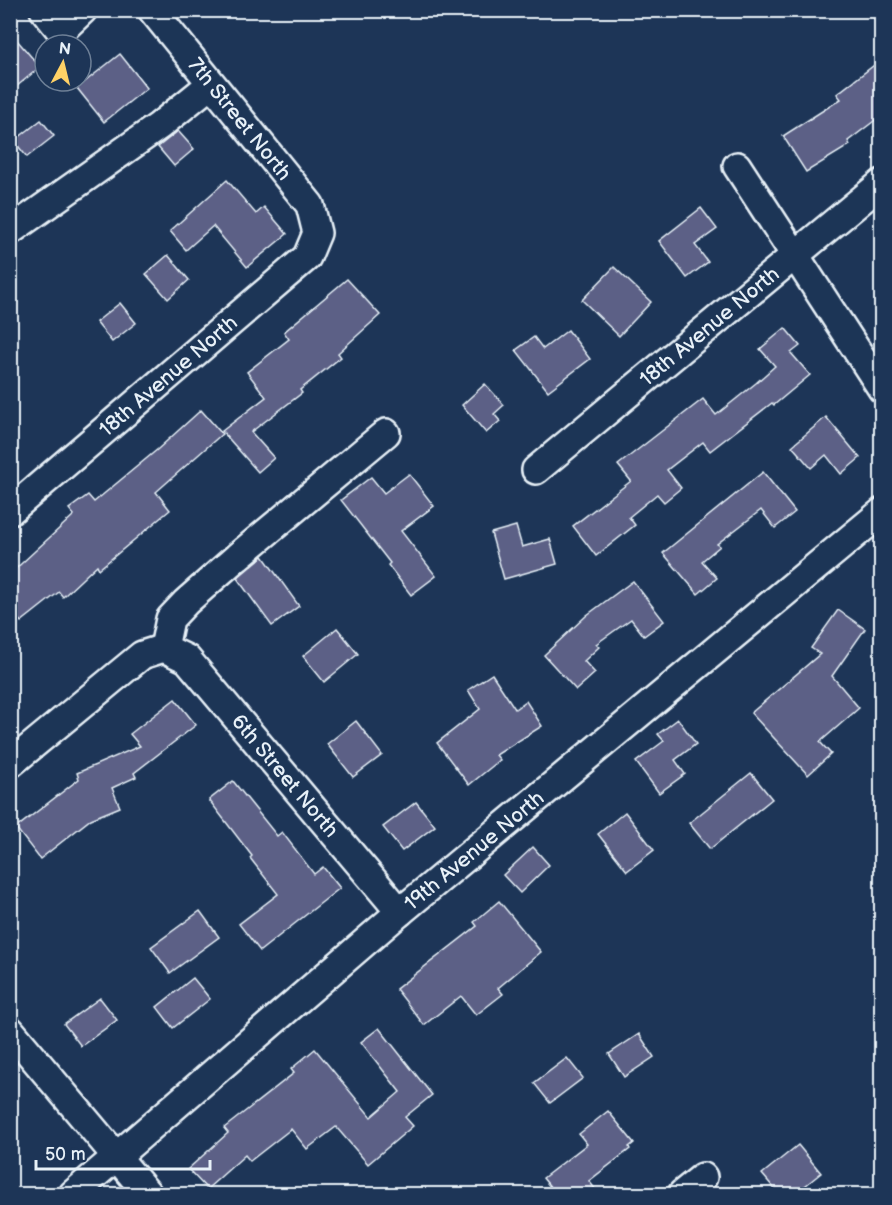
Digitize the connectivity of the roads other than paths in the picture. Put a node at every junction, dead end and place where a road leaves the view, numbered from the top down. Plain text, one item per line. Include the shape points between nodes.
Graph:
1 (44, 10) edge
2 (83, 10) edge
3 (152, 10) edge
4 (211, 84) junction
5 (737, 166) dead end
6 (882, 183) edge
7 (10, 231) edge
8 (317, 233) joint
9 (794, 255) junction
10 (882, 389) edge
11 (386, 434) dead end
12 (536, 470) dead end
13 (10, 511) edge
14 (882, 512) edge
15 (164, 648) junction
16 (10, 764) edge
17 (399, 912) junction
18 (10, 1030) edge
19 (117, 1158) junction
20 (703, 1177) dead end
21 (73, 1194) edge
22 (148, 1194) edge
23 (682, 1194) edge

1 - 2 street via 61,31
3 - 4 street, 7th Street North
4 - 7 street via 159,126
4 - 8 street, 7th Street North via 309,205
5 - 9 street
6 - 9 street, 18th Avenue North
8 - 13 street, 18th Avenue North via 307,257
9 - 10 street
9 - 12 street, 18th Avenue North
11 - 15 street via 186,602 170,619
14 - 17 street, 19th Avenue North
15 - 16 street via 142,655
15 - 17 street, 6th Street North via 187,659
17 - 19 street, 19th Avenue North
18 - 19 street
19 - 21 street, 19th Avenue North
19 - 22 street
20 - 23 street

